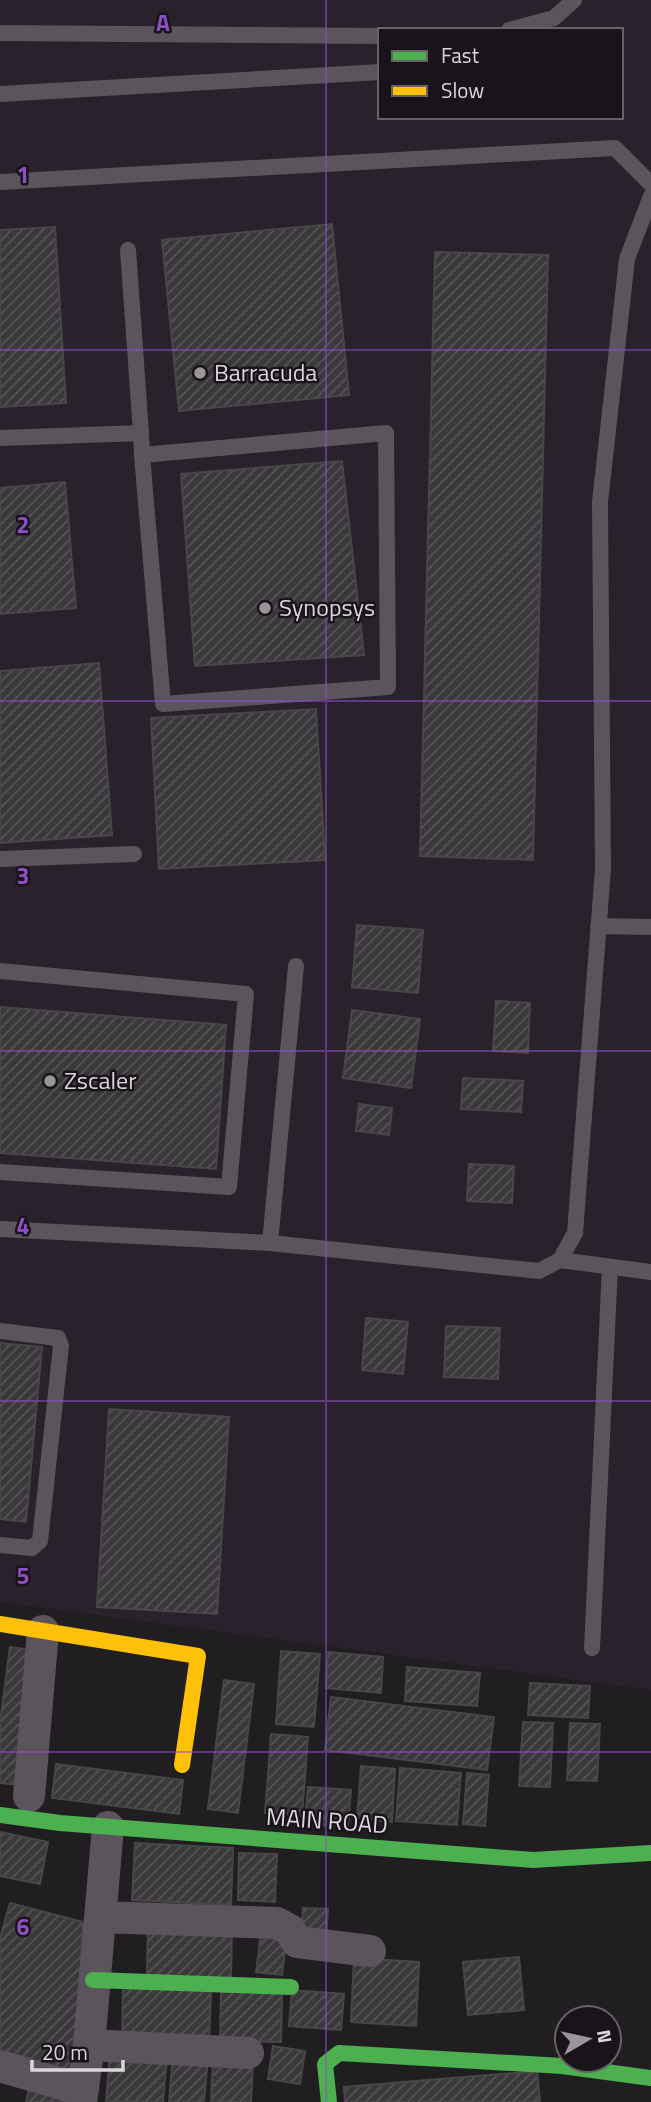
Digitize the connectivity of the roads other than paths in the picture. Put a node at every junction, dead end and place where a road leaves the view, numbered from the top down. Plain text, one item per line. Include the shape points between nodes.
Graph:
1 (575, 0) edge
2 (516, 28) edge
3 (0, 33) edge
4 (378, 36) edge
5 (378, 72) edge
6 (0, 94) edge
7 (0, 182) edge
8 (651, 184) edge
9 (651, 196) edge
10 (128, 250) dead end
11 (141, 433) junction
12 (0, 438) edge
13 (142, 455) junction
14 (135, 854) dead end
15 (0, 859) edge
16 (598, 926) junction
17 (651, 927) edge
18 (296, 966) dead end
19 (0, 971) edge
20 (0, 1172) edge
21 (0, 1230) edge
22 (270, 1243) junction
23 (560, 1260) junction
24 (610, 1266) junction
25 (651, 1272) edge
26 (0, 1331) edge
27 (0, 1545) edge
28 (0, 1624) edge
29 (43, 1631) junction
30 (592, 1648) dead end
31 (182, 1765) dead end
32 (29, 1796) dead end
33 (0, 1815) edge
34 (108, 1827) junction
35 (651, 1853) edge
36 (100, 1917) junction
37 (370, 1951) dead end
38 (93, 1980) junction
39 (291, 1987) dead end
40 (89, 2045) junction
41 (248, 2053) dead end
42 (0, 2066) edge
43 (651, 2078) edge
44 (82, 2096) edge
45 (329, 2102) edge

1 - 2 lane via 554,18
3 - 4 lane
5 - 6 lane
7 - 8 lane via 615,148
9 - 16 lane via 627,259 600,502 603,869
10 - 11 lane
11 - 12 lane
11 - 13 lane
13 - 13 lane via 163,704 387,687 386,433
14 - 15 lane
16 - 17 lane
16 - 23 lane via 575,1233
18 - 22 lane
19 - 20 lane via 246,994 229,1187
21 - 22 lane
22 - 23 lane via 539,1271
23 - 24 lane
24 - 25 lane
24 - 30 lane
26 - 27 lane via 61,1342 40,1541 32,1548
28 - 29 street
29 - 31 street via 198,1656
29 - 32 street
33 - 34 street, MAIN ROAD
34 - 35 street, MAIN ROAD via 533,1860
34 - 36 street
36 - 37 street via 277,1923 290,1930 297,1942
36 - 38 street
38 - 39 street
38 - 40 street
40 - 41 street
40 - 44 street
42 - 44 street
43 - 45 street via 562,2066 339,2053 325,2064

